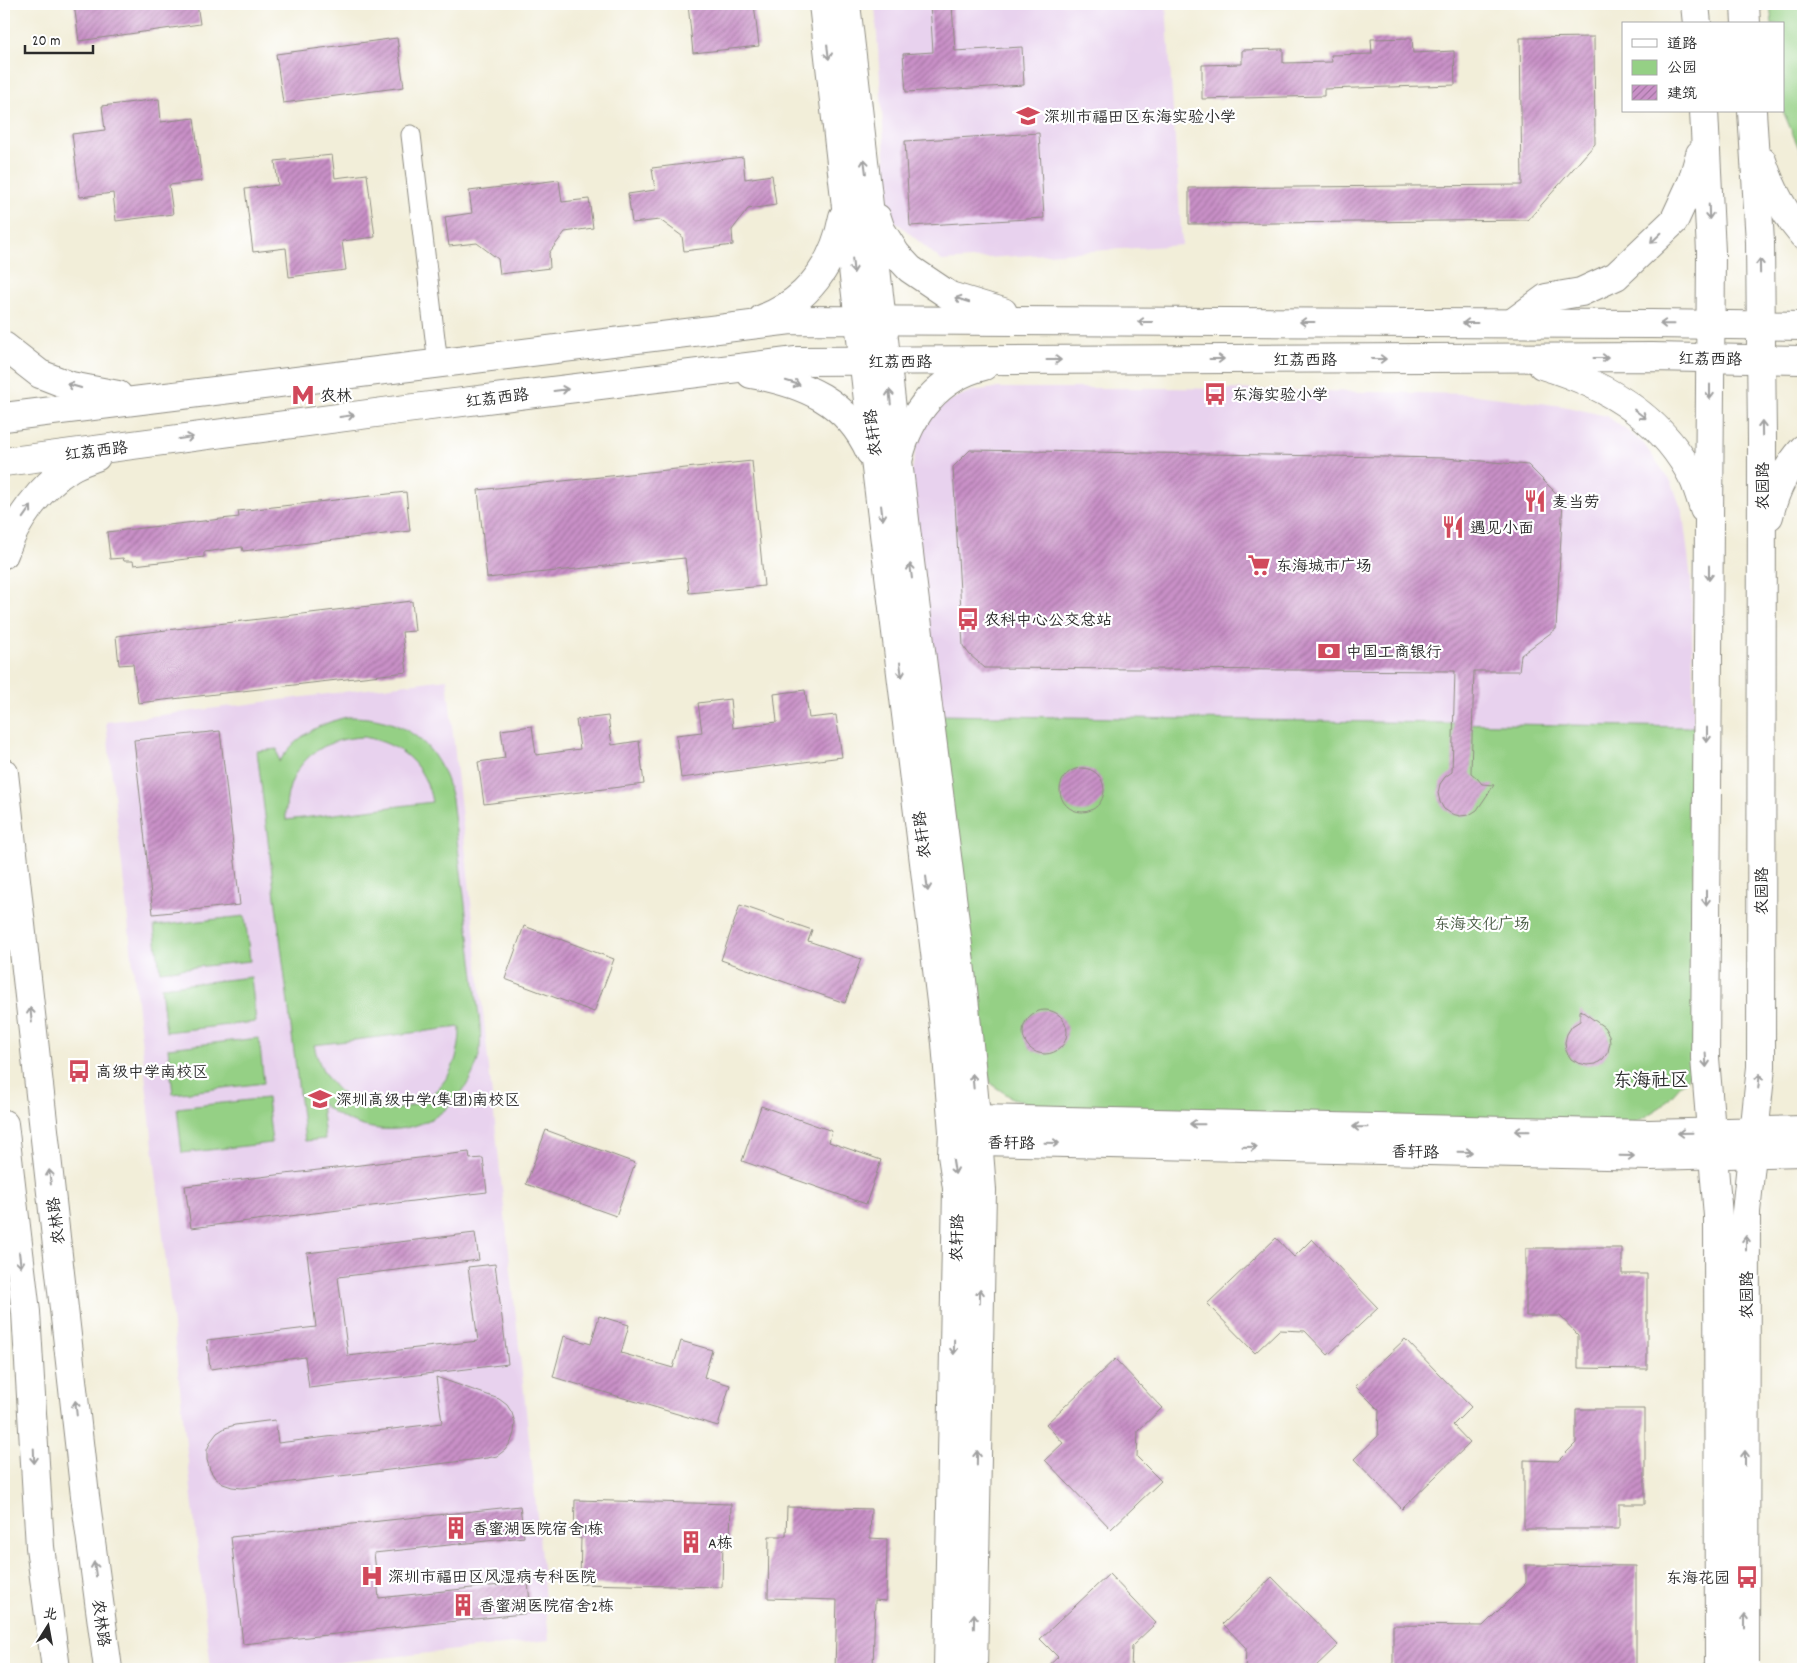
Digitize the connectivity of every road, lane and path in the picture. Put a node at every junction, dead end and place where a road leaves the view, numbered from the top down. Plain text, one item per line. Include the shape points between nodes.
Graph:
1 (823, 4) edge
2 (846, 4) edge
3 (1695, 4) edge
4 (1745, 4) edge
5 (1697, 22) edge
6 (1746, 22) edge
7 (1752, 112) edge
8 (1705, 122) edge
9 (411, 135) dead end
10 (1754, 139) junction
11 (857, 197) junction
12 (1803, 235) edge
13 (871, 321) junction
14 (1043, 321) junction
15 (1512, 323) junction
16 (1710, 324) junction
17 (1761, 325) junction
18 (743, 326) junction
19 (1803, 326) edge
20 (4, 346) edge
21 (1517, 358) junction
22 (1710, 358) junction
23 (1761, 359) junction
24 (1005, 360) junction
25 (1803, 360) edge
26 (875, 361) junction
27 (438, 364) junction
28 (710, 372) junction
29 (156, 398) junction
30 (4, 418) edge
31 (138, 444) junction
32 (1803, 449) edge
33 (4, 462) edge
34 (887, 464) junction
35 (1709, 524) junction
36 (1762, 547) junction
37 (4, 554) edge
38 (4, 773) edge
39 (4, 1124) edge
40 (1803, 1130) edge
41 (969, 1131) junction
42 (1753, 1142) junction
43 (1712, 1143) junction
44 (1803, 1152) edge
45 (56, 1669) edge
46 (108, 1669) edge
47 (948, 1669) edge
48 (973, 1669) edge
49 (1719, 1669) edge
50 (1745, 1669) edge

1 -> 11 main road, 农轩路
11 -> 2 main road, 农轩路
3 - 5 main road
4 - 6 main road
7 - 10 main road, 农园路
8 -> 15 main road via 1692,182 1674,221 1616,276 1580,292 1546,298
8 -> 16 main road, 农园路 via 1711,252
9 - 27 street
10 - 12 main road via 1770,185
17 -> 10 main road, 农园路
11 - 13 main road, 农轩路
14 -> 11 main road via 950,296 910,269
11 - 18 main road via 832,254 802,296 776,314
13 - 14 main road, 红荔西路
13 - 18 main road, 红荔西路 via 791,320
13 - 26 main road, 农轩路
15 -> 14 main road, 红荔西路
16 -> 15 main road, 红荔西路
16 - 17 main road, 红荔西路
16 - 22 main road, 农园路
17 - 19 main road, 红荔西路
17 - 23 main road, 农园路
18 - 27 main road, 红荔西路
29 -> 20 main road via 108,394 72,386 40,374
21 -> 22 main road, 红荔西路
24 -> 21 main road, 红荔西路
21 -> 35 main road via 1568,373 1613,394 1650,421 1675,450 1694,481
22 - 23 main road, 红荔西路
22 -> 35 main road, 农园路
23 - 25 main road, 红荔西路
36 -> 23 main road, 农园路
24 - 26 main road, 红荔西路
24 - 34 main road via 974,368 947,381 925,404
26 - 28 main road, 红荔西路 via 796,361
26 - 34 main road, 农轩路
27 - 29 main road, 红荔西路
31 -> 28 main road, 红荔西路
28 -> 34 main road via 776,378 804,386 847,417
29 - 30 main road, 红荔西路
31 - 33 main road, 红荔西路
37 -> 31 main road via 9,538 33,504 70,468
32 - 36 main road via 1792,461 1774,496
34 - 41 main road, 农轩路 via 906,621 946,1043
35 -> 43 main road, 农园路 via 1706,1058
42 -> 36 main road, 农园路 via 1760,1067
46 -> 38 main road, 农林路 via 85,1496
39 -> 45 main road via 26,1312 40,1546
40 - 42 main road, 香轩路
41 - 43 main road, 香轩路 via 1650,1156
41 -> 47 main road, 农轩路 via 952,1155 957,1188
48 -> 41 main road, 农轩路 via 982,1190
42 - 43 main road, 香轩路
42 - 44 main road, 香轩路
50 -> 42 main road, 农园路 via 1746,1212
43 - 49 main road, 农园路 via 1718,1226

